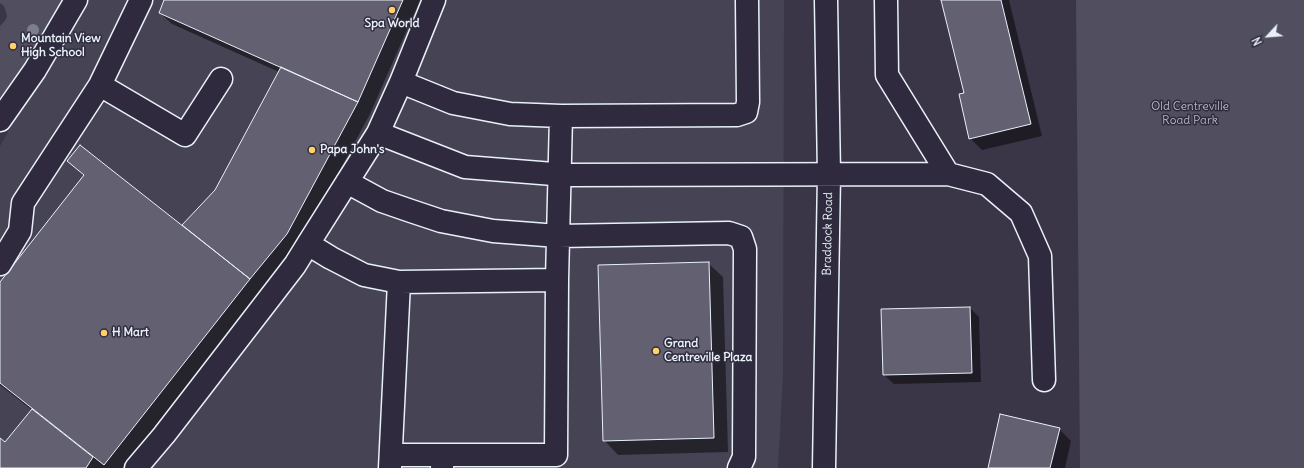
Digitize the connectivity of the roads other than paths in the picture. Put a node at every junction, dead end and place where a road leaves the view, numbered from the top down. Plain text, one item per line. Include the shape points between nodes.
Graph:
1 (76, 0) edge
2 (141, 0) edge
3 (434, 0) edge
4 (747, 0) edge
5 (826, 0) edge
6 (886, 0) edge
7 (221, 79) dead end
8 (401, 82) junction
9 (100, 85) junction
10 (561, 116) junction
11 (0, 120) edge
12 (378, 133) junction
13 (560, 174) junction
14 (829, 174) junction
15 (948, 174) junction
16 (347, 182) junction
17 (558, 236) junction
18 (308, 244) junction
19 (0, 264) edge
20 (557, 280) junction
21 (399, 282) junction
22 (1044, 380) dead end
23 (390, 461) edge
24 (442, 462) edge
25 (136, 468) edge
26 (739, 468) edge
27 (824, 468) edge

1 - 11 street via 35,70
2 - 9 street
3 - 8 street
4 - 10 street via 746,112 737,115
5 - 14 street, Braddock Road
6 - 15 street via 887,74
7 - 9 street via 185,135
8 - 10 street via 453,103 510,114
8 - 12 street
9 - 19 street via 23,203 20,231
10 - 13 street
12 - 13 street via 465,167
12 - 16 street
13 - 14 street
13 - 17 street
14 - 15 street
14 - 27 street, Braddock Road
15 - 22 street via 987,184 1021,213 1040,256
16 - 17 street via 382,201 442,221 493,231
16 - 18 street
17 - 20 street
17 - 26 street via 729,233 740,237 745,249 744,457
18 - 21 street via 364,275
18 - 25 street via 295,265
20 - 21 street
20 - 24 street via 556,455
21 - 23 street
23 - 24 street

